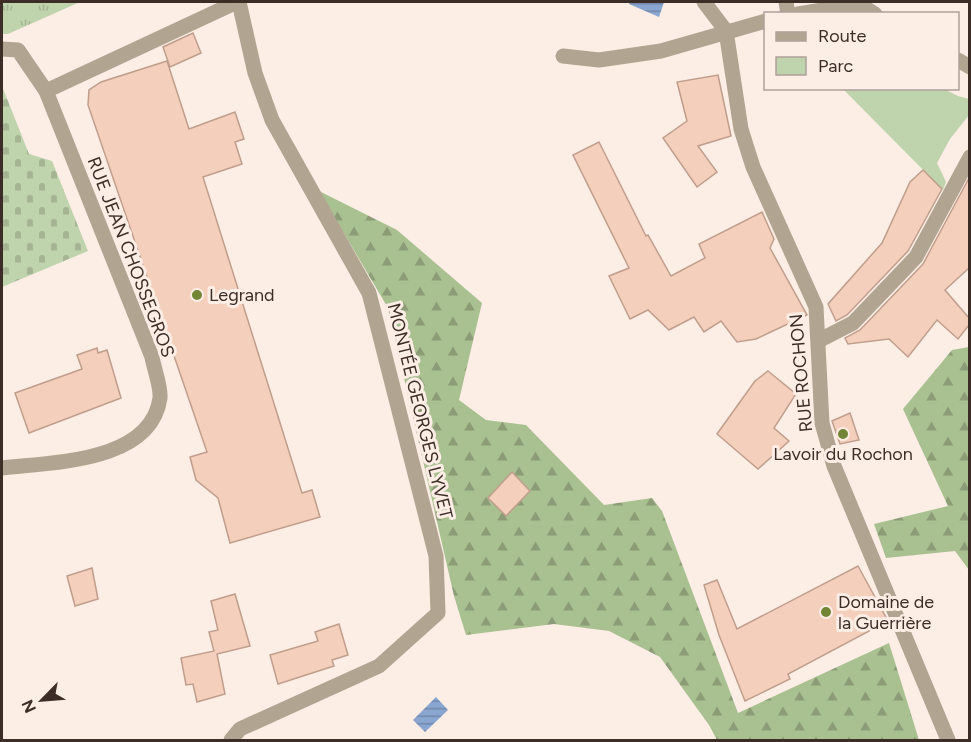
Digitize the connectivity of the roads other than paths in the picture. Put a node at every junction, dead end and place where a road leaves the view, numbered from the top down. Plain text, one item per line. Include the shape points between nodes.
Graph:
1 (238, 2) edge
2 (704, 2) edge
3 (810, 12) edge
4 (872, 12) edge
5 (764, 21) edge
6 (726, 31) junction
7 (2, 49) edge
8 (563, 56) dead end
9 (46, 91) junction
10 (969, 157) edge
11 (820, 340) junction
12 (2, 468) edge
13 (231, 741) edge
14 (948, 741) edge

1 - 9 street
1 - 13 street, MONTÉE GEORGES LYVET via 255,73 272,120 369,293 436,556 438,613 379,666 240,729
2 - 6 street, RUE ROCHON
3 - 4 street via 859,4
5 - 6 street
6 - 8 street via 661,51 599,60
6 - 11 street, RUE ROCHON via 741,129 753,167 816,308
7 - 9 street, RUE JEAN CHOSSEGROS via 18,50
9 - 12 street, RUE JEAN CHOSSEGROS via 152,357 160,397 148,426 123,447 74,459
10 - 11 street via 916,257 853,323
11 - 14 street, RUE ROCHON via 822,423 834,466

